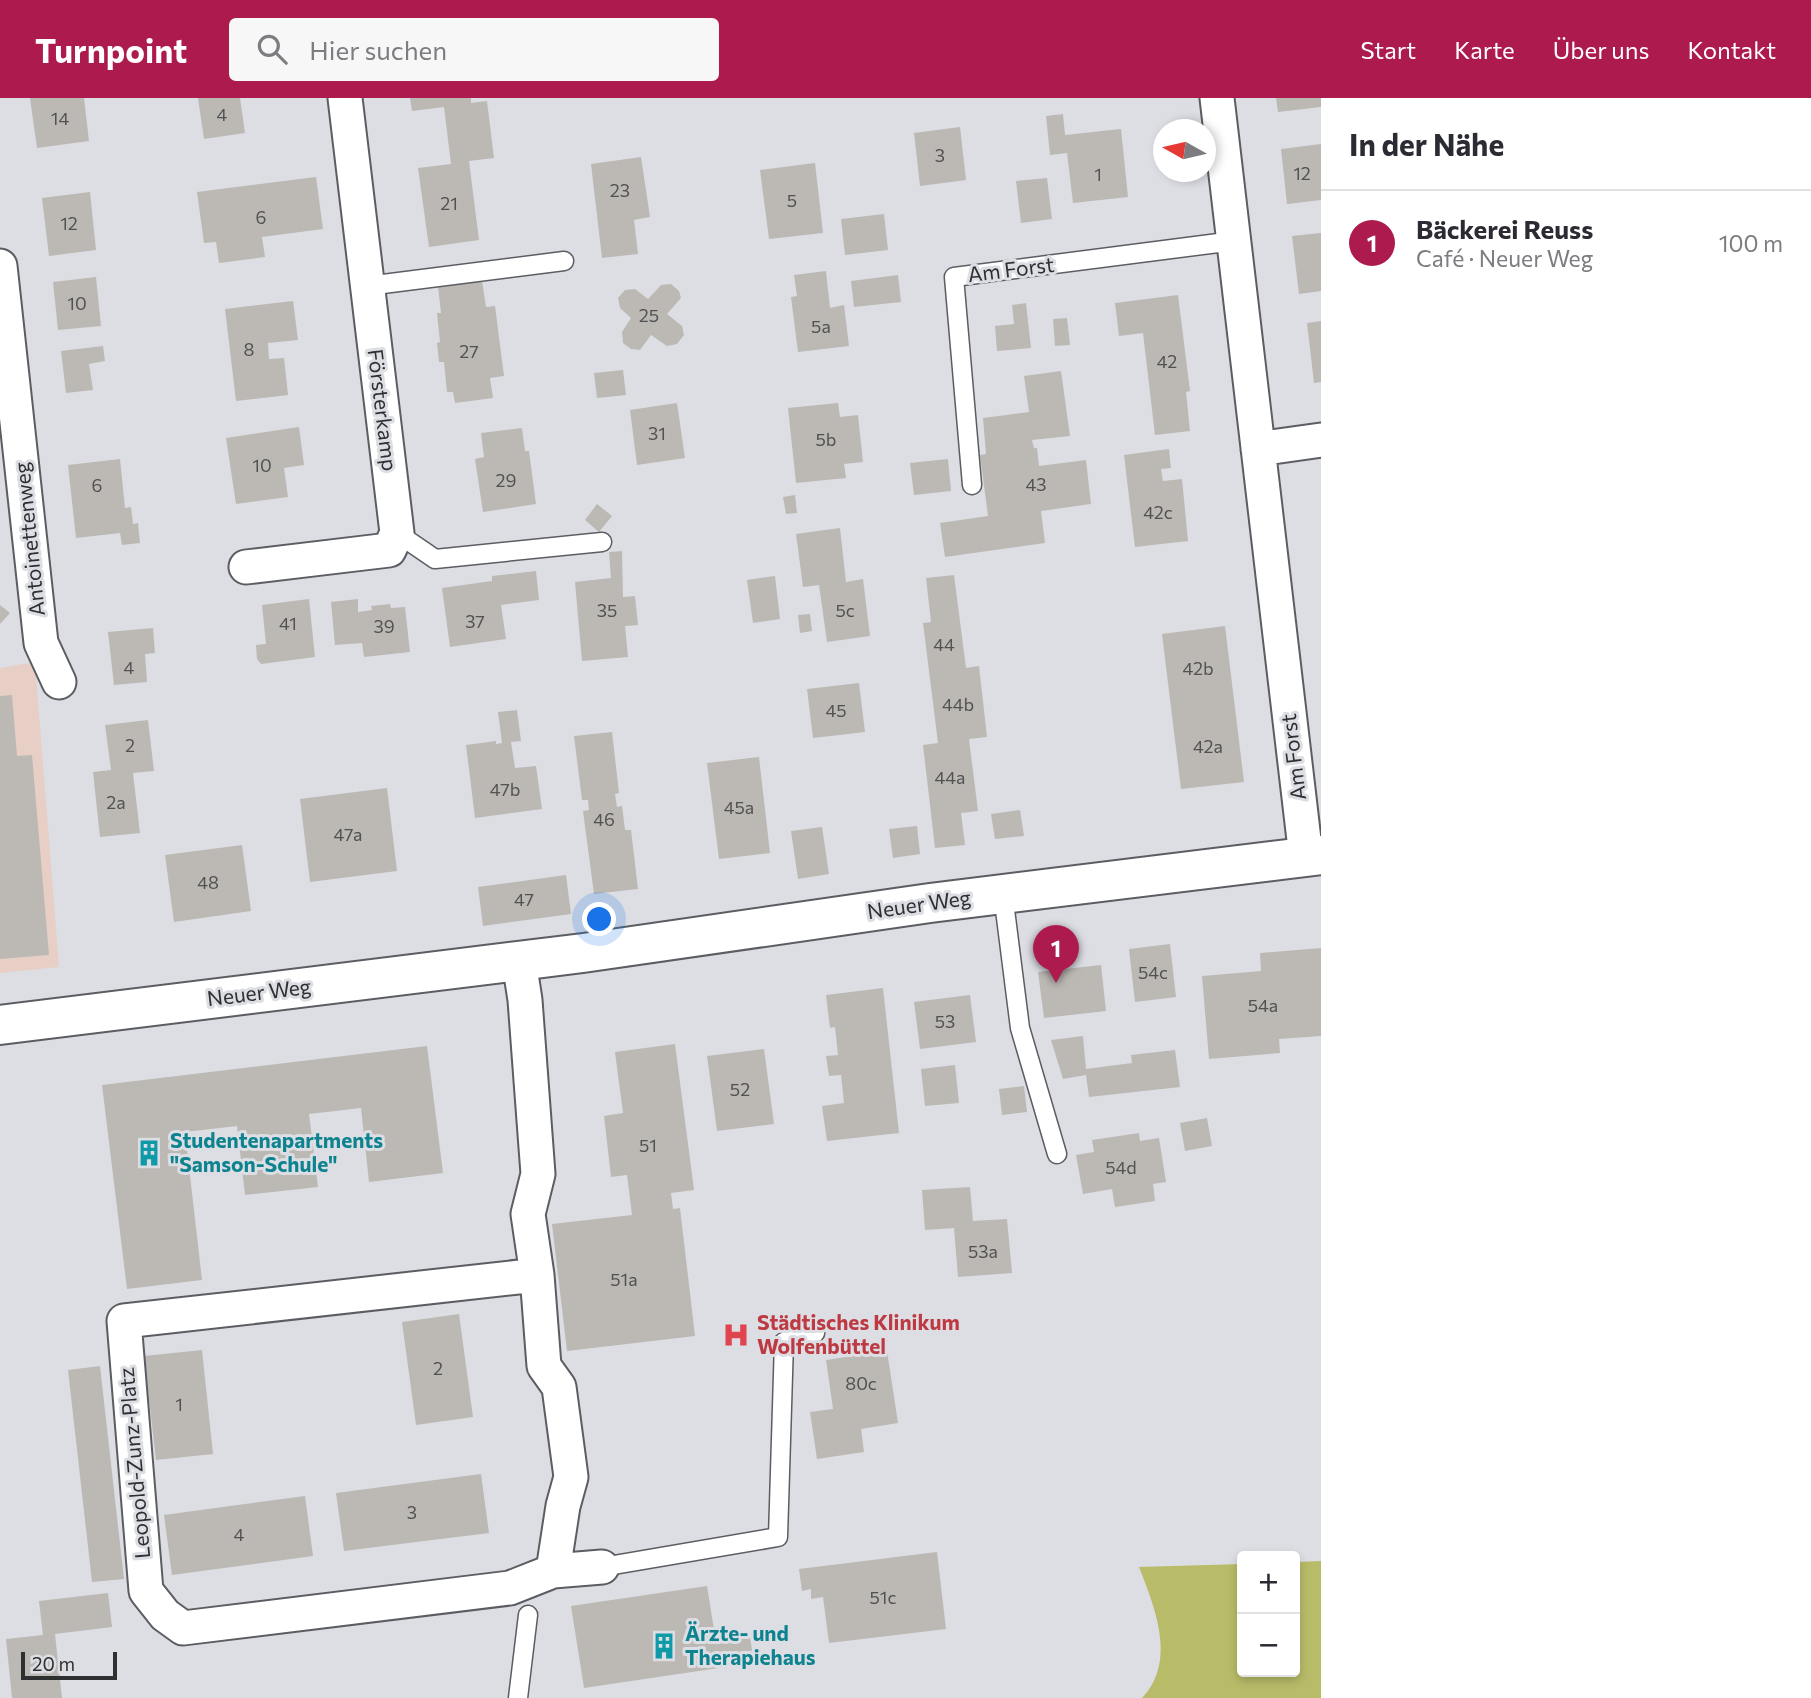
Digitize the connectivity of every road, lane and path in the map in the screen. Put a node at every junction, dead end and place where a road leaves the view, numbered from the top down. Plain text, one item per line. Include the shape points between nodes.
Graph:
1 (345, 98) edge
2 (1217, 98) edge
3 (1234, 241) junction
4 (564, 261) dead end
5 (0, 266) edge
6 (367, 286) junction
7 (1321, 440) edge
8 (1258, 449) junction
9 (972, 485) dead end
10 (397, 533) junction
11 (602, 542) dead end
12 (246, 567) dead end
13 (60, 682) dead end
14 (1314, 856) edge
15 (1003, 894) junction
16 (519, 961) junction
17 (0, 1026) edge
18 (1057, 1154) dead end
19 (537, 1275) junction
20 (815, 1333) dead end
21 (601, 1567) joint
22 (553, 1571) junction
23 (528, 1615) dead end
24 (518, 1698) edge

1 - 6 street, Försterkamp
2 - 3 street, Am Forst
3 - 8 street, Am Forst
3 - 9 lane, Am Forst via 954,277
4 - 6 lane
5 - 13 street, Antoinettenweg via 41,643
6 - 10 street, Försterkamp
7 - 8 street
8 - 14 street, Am Forst
10 - 11 lane via 435,559
10 - 12 street via 389,550
14 - 15 main road, Neuer Weg
15 - 16 main road, Neuer Weg
15 - 18 lane via 1020,1028
16 - 17 main road, Neuer Weg
16 - 19 street via 538,1174 528,1214
19 - 22 street via 544,1366 559,1387 571,1477
19 - 22 street, Leopold-Zunz-Platz via 124,1321 146,1591 165,1615 183,1628 510,1588
20 - 21 lane via 785,1342 778,1537
21 - 22 street
23 - 24 lane

